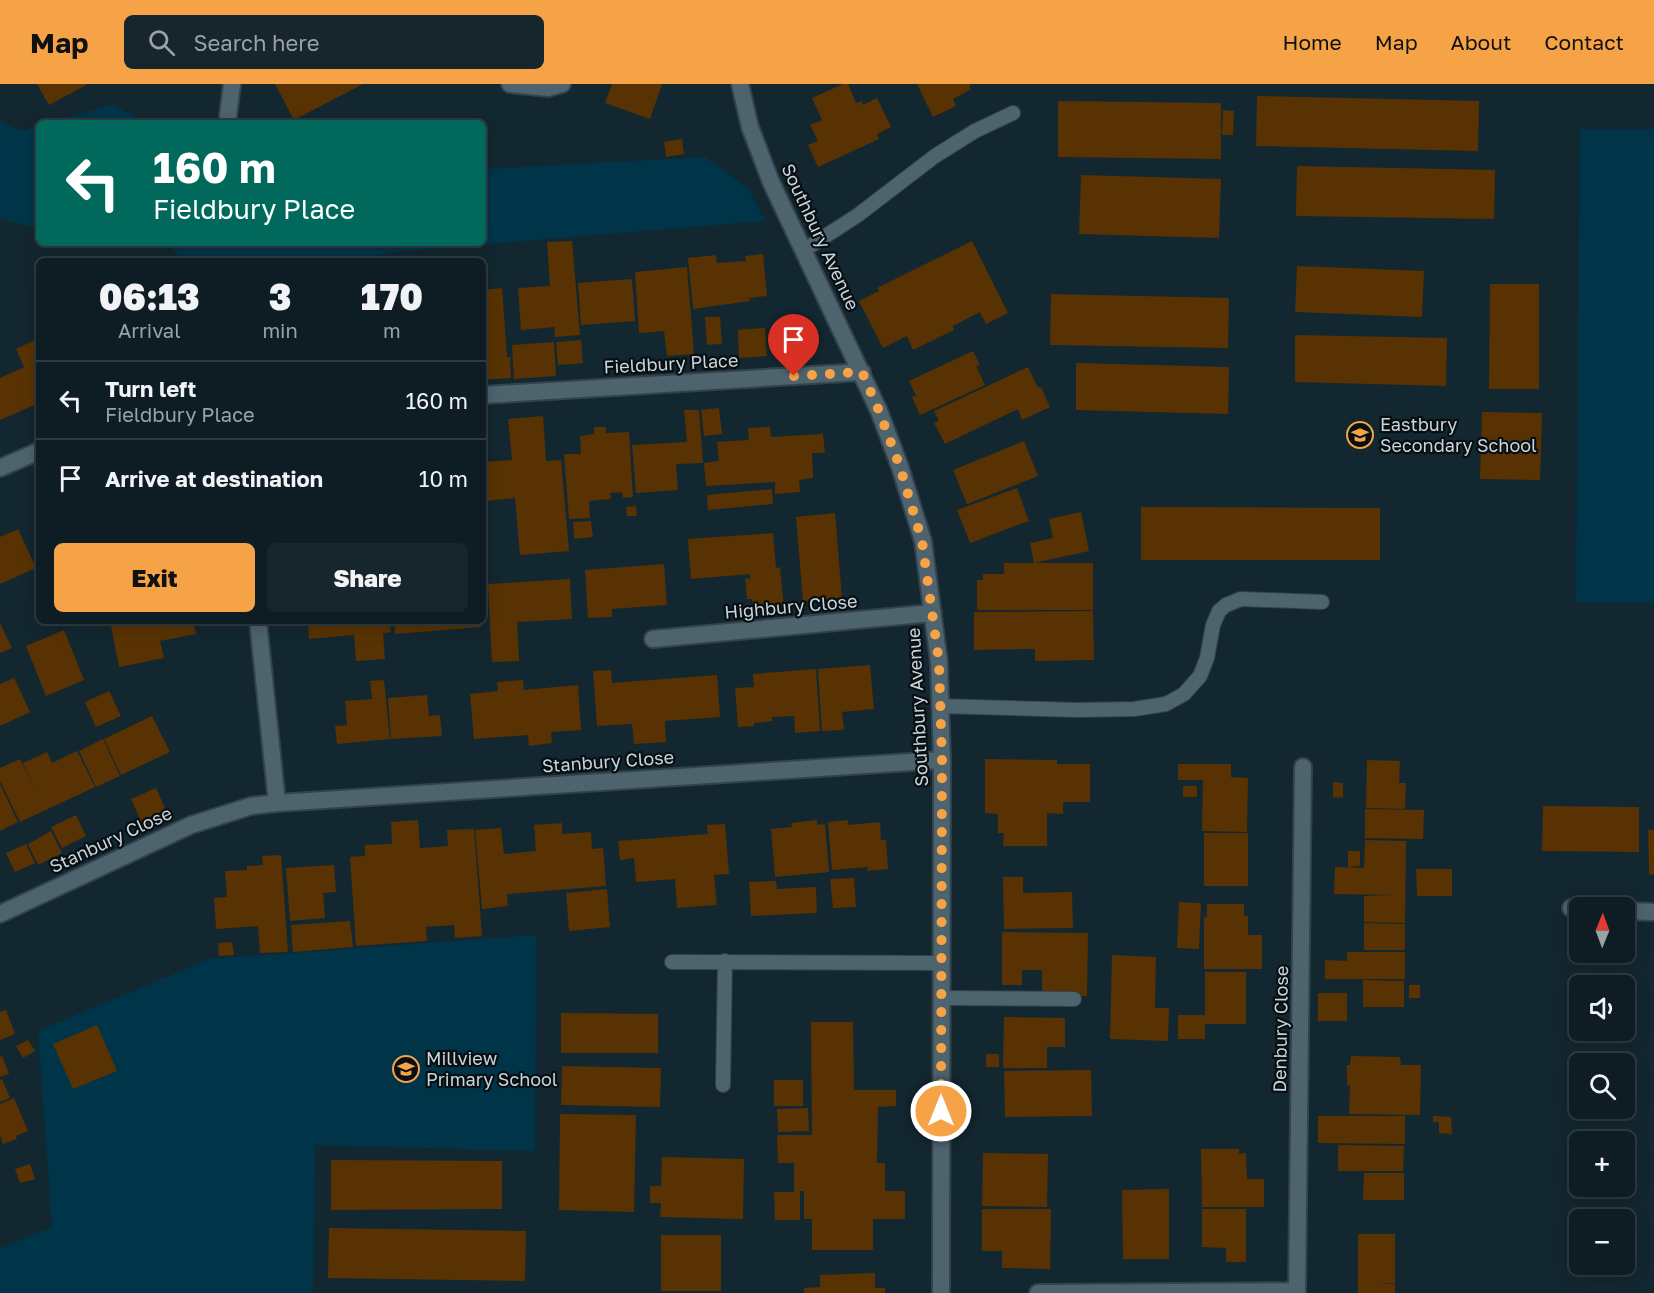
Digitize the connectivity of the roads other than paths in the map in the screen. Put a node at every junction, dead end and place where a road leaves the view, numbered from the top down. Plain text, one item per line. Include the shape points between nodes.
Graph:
1 (232, 84) edge
2 (510, 84) edge
3 (562, 84) edge
4 (740, 84) edge
5 (1013, 113) dead end
6 (228, 116) dead end
7 (804, 250) junction
8 (862, 372) junction
9 (486, 395) edge
10 (36, 452) edge
11 (0, 468) edge
12 (1322, 602) dead end
13 (933, 613) junction
14 (258, 624) edge
15 (653, 639) dead end
16 (940, 706) junction
17 (942, 760) junction
18 (1303, 767) dead end
19 (277, 802) junction
20 (1635, 911) edge
21 (1654, 912) edge
22 (0, 914) edge
23 (725, 961) junction
24 (672, 962) dead end
25 (942, 963) junction
26 (942, 998) junction
27 (1074, 999) dead end
28 (723, 1085) dead end
29 (1297, 1292) edge
30 (941, 1293) edge
31 (1038, 1293) edge

1 - 6 street
2 - 3 street via 548,88
4 - 7 street, Southbury Avenue via 750,126 771,182
5 - 7 lane via 935,156 858,215
7 - 8 street, Southbury Avenue
8 - 9 street, Fieldbury Place
8 - 13 street, Southbury Avenue via 900,467 922,541
10 - 11 street
12 - 16 lane via 1240,599 1226,605 1213,625 1200,676 1184,694 1166,704 1078,710
13 - 15 street, Highbury Close
13 - 16 street, Southbury Avenue
14 - 19 street
16 - 17 street, Southbury Avenue
17 - 19 street, Stanbury Close
17 - 25 street, Southbury Avenue
18 - 29 street, Denbury Close
19 - 22 street, Stanbury Close via 191,825
20 - 21 street
23 - 24 lane
23 - 25 lane
23 - 28 lane
25 - 26 street, Southbury Avenue
26 - 27 lane
26 - 30 street, Southbury Avenue
29 - 31 street, Denbury Close

